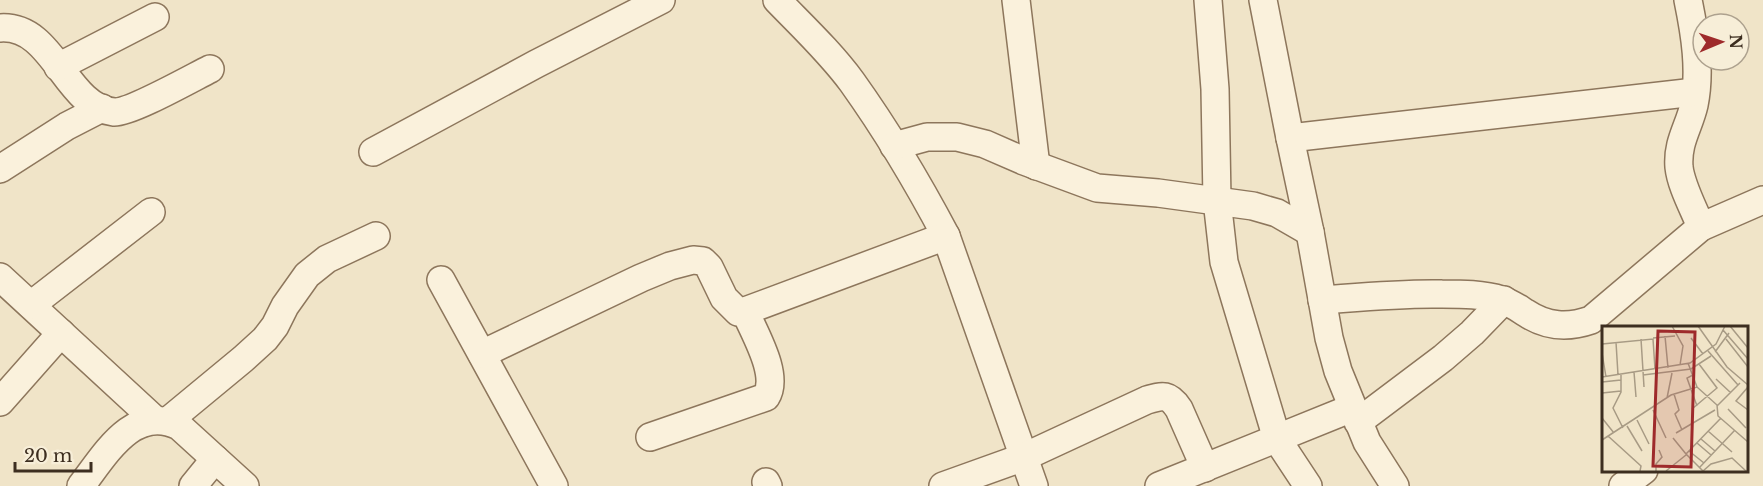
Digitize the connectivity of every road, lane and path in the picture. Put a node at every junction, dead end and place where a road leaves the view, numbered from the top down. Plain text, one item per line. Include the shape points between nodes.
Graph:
1 (661, 0) edge
2 (777, 0) edge
3 (1016, 0) edge
4 (1208, 0) edge
5 (1263, 0) edge
6 (1688, 0) edge
7 (155, 17) dead end
8 (0, 28) edge
9 (58, 67) junction
10 (210, 69) dead end
11 (1695, 92) junction
12 (102, 108) junction
13 (1290, 138) junction
14 (894, 146) junction
15 (373, 152) dead end
16 (1036, 166) junction
17 (0, 169) edge
18 (1216, 200) junction
19 (1763, 200) edge
20 (151, 212) dead end
21 (1701, 227) junction
22 (1310, 232) junction
23 (376, 236) dead end
24 (946, 236) junction
25 (0, 277) edge
26 (441, 280) dead end
27 (1322, 300) junction
28 (1503, 300) junction
29 (31, 305) junction
30 (745, 311) junction
31 (61, 333) junction
32 (482, 354) junction
33 (0, 402) edge
34 (1355, 415) junction
35 (161, 420) junction
36 (650, 437) dead end
37 (1277, 439) junction
38 (1024, 456) junction
39 (215, 459) junction
40 (1205, 468) junction
41 (1643, 471) edge
42 (81, 486) edge
43 (193, 486) edge
44 (245, 486) edge
45 (554, 486) edge
46 (943, 486) edge
47 (1034, 486) edge
48 (1159, 486) edge
49 (1308, 486) edge
50 (1395, 486) edge
51 (1623, 486) edge

1 - 15 street
2 - 14 street via 851,81
3 - 16 street
4 - 18 street via 1215,89
5 - 13 street
6 - 11 street via 1696,56
7 - 9 street
8 - 9 street via 24,31 38,41
9 - 12 street via 86,99
10 - 12 street via 129,109 114,112
11 - 13 street
11 - 21 street via 1682,137 1679,170
12 - 17 street
13 - 22 street
14 - 16 street via 927,137 957,137 985,144
14 - 24 street
16 - 18 street via 1097,188
18 - 22 street via 1277,213
18 - 37 street via 1224,262
19 - 21 street
20 - 29 street
21 - 28 street via 1591,320 1555,326
22 - 27 street
23 - 35 street via 327,260 307,275 265,339
24 - 30 street
24 - 38 street
25 - 29 street
26 - 32 street
27 - 28 street via 1407,293
27 - 34 street via 1338,371
28 - 34 street via 1443,358
29 - 31 street
30 - 32 street via 738,312 724,298 703,261 693,260 641,278
30 - 36 street via 769,370 770,391 766,397
31 - 33 street
31 - 35 street
32 - 45 street
34 - 37 street
34 - 50 street
35 - 39 street via 179,426
35 - 42 street via 140,423 118,439
37 - 40 street
37 - 49 street
38 - 40 street via 1159,396 1173,400 1179,409
38 - 46 street
38 - 47 street
39 - 43 street
39 - 44 street
40 - 48 street
41 - 51 street

